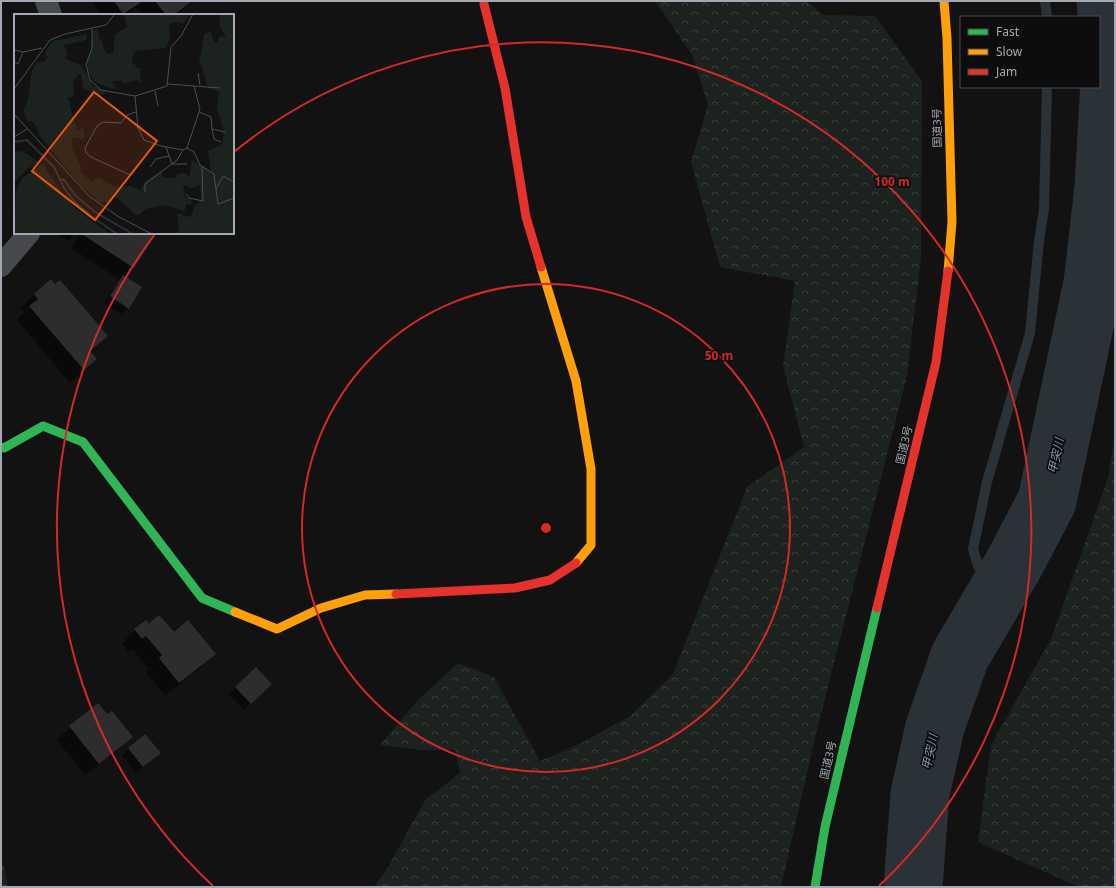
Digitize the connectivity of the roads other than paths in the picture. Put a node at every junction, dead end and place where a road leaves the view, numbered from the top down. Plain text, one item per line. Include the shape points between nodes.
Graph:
1 (46, 1) edge
2 (944, 1) edge
3 (484, 4) dead end
4 (51, 14) edge
5 (28, 234) edge
6 (1, 266) edge
7 (1, 447) edge
8 (815, 887) edge

1 - 4 street
2 - 8 main road, 国道3号 via 952,222 947,290 936,362 825,827
3 - 7 main road via 505,88 526,217 576,381 591,469 591,545 575,564 550,580 515,588 365,595 321,608 277,629 202,598 83,442 43,426 4,448
5 - 6 street

